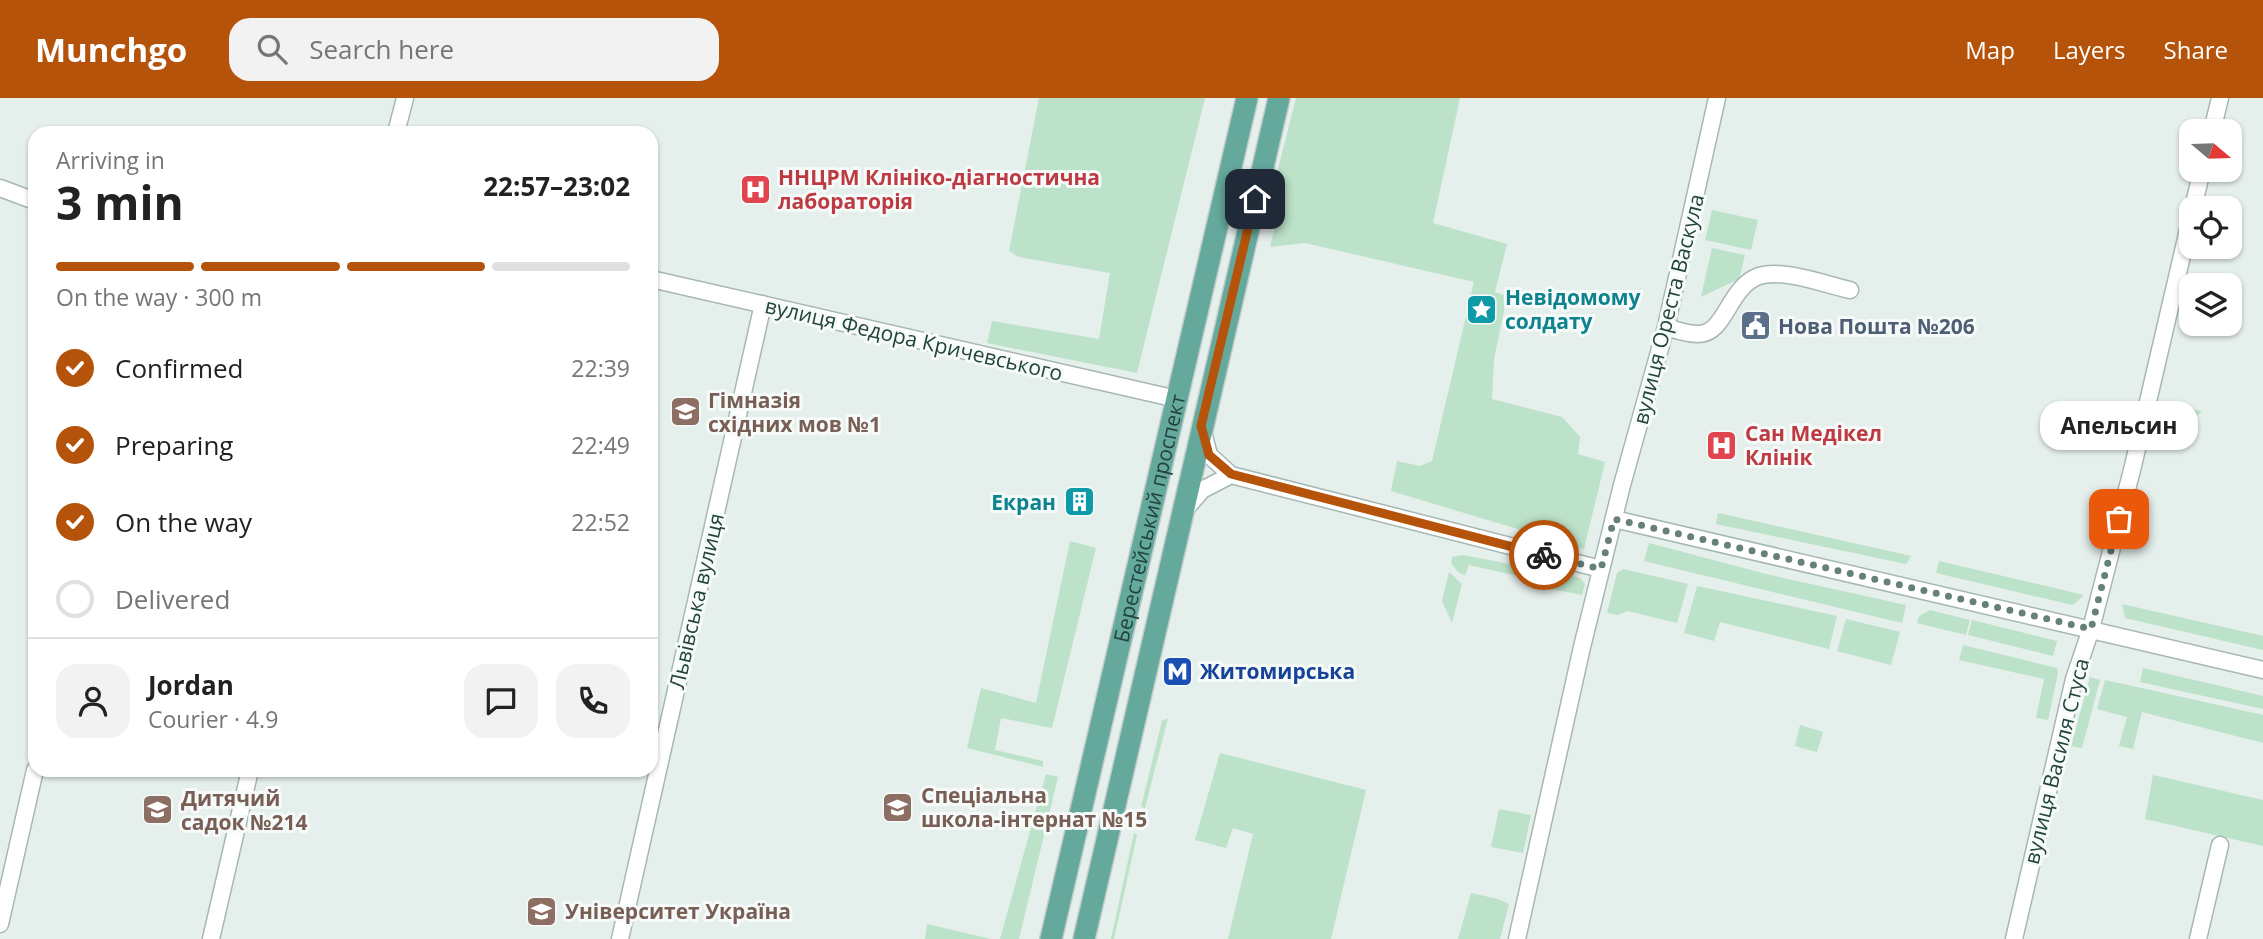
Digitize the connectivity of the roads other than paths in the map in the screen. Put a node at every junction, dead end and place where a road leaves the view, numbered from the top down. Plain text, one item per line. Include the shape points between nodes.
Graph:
1 (405, 98) edge
2 (1247, 98) edge
3 (1279, 98) edge
4 (1717, 98) edge
5 (2220, 98) edge
6 (2215, 119) edge
7 (398, 126) edge
8 (0, 188) edge
9 (28, 198) edge
10 (2181, 259) edge
11 (658, 281) edge
12 (1850, 290) dead end
13 (763, 304) junction
14 (1666, 327) junction
15 (1177, 399) junction
16 (1201, 426) junction
17 (1231, 474) junction
18 (1181, 514) junction
19 (1614, 519) junction
20 (1601, 569) junction
21 (2091, 629) junction
22 (2263, 670) edge
23 (658, 770) edge
24 (33, 777) edge
25 (248, 777) edge
26 (656, 777) edge
27 (2220, 845) dead end
28 (0, 924) edge
29 (211, 939) edge
30 (620, 939) edge
31 (1051, 939) edge
32 (1084, 939) edge
33 (1517, 939) edge
34 (2014, 939) edge
35 (2198, 939) edge

1 - 7 street
2 - 15 main road, Берестейський проспект
3 - 16 main road, Берестейський проспект
4 - 14 street, вулиця Ореста Васкула
5 - 6 street
8 - 9 street
10 - 21 street, вулиця Василя Стуса
11 - 13 street, вулиця Федора Кричевського
12 - 14 street via 1783,275 1759,276 1739,290 1723,319 1707,332
13 - 15 street, вулиця Федора Кричевського
13 - 23 street, Львівська вулиця
14 - 19 street, вулиця Ореста Васкула
15 - 31 main road, Берестейський проспект
16 - 17 street via 1209,455
16 - 18 main road, Берестейський проспект
17 - 18 street via 1202,490
17 - 20 street
18 - 32 main road, Берестейський проспект
19 - 20 street, вулиця Ореста Васкула
19 - 21 street
20 - 33 street
21 - 22 street
21 - 34 street, вулиця Василя Стуса via 2076,669
24 - 28 street
25 - 29 street
26 - 30 street, Львівська вулиця
27 - 35 street

